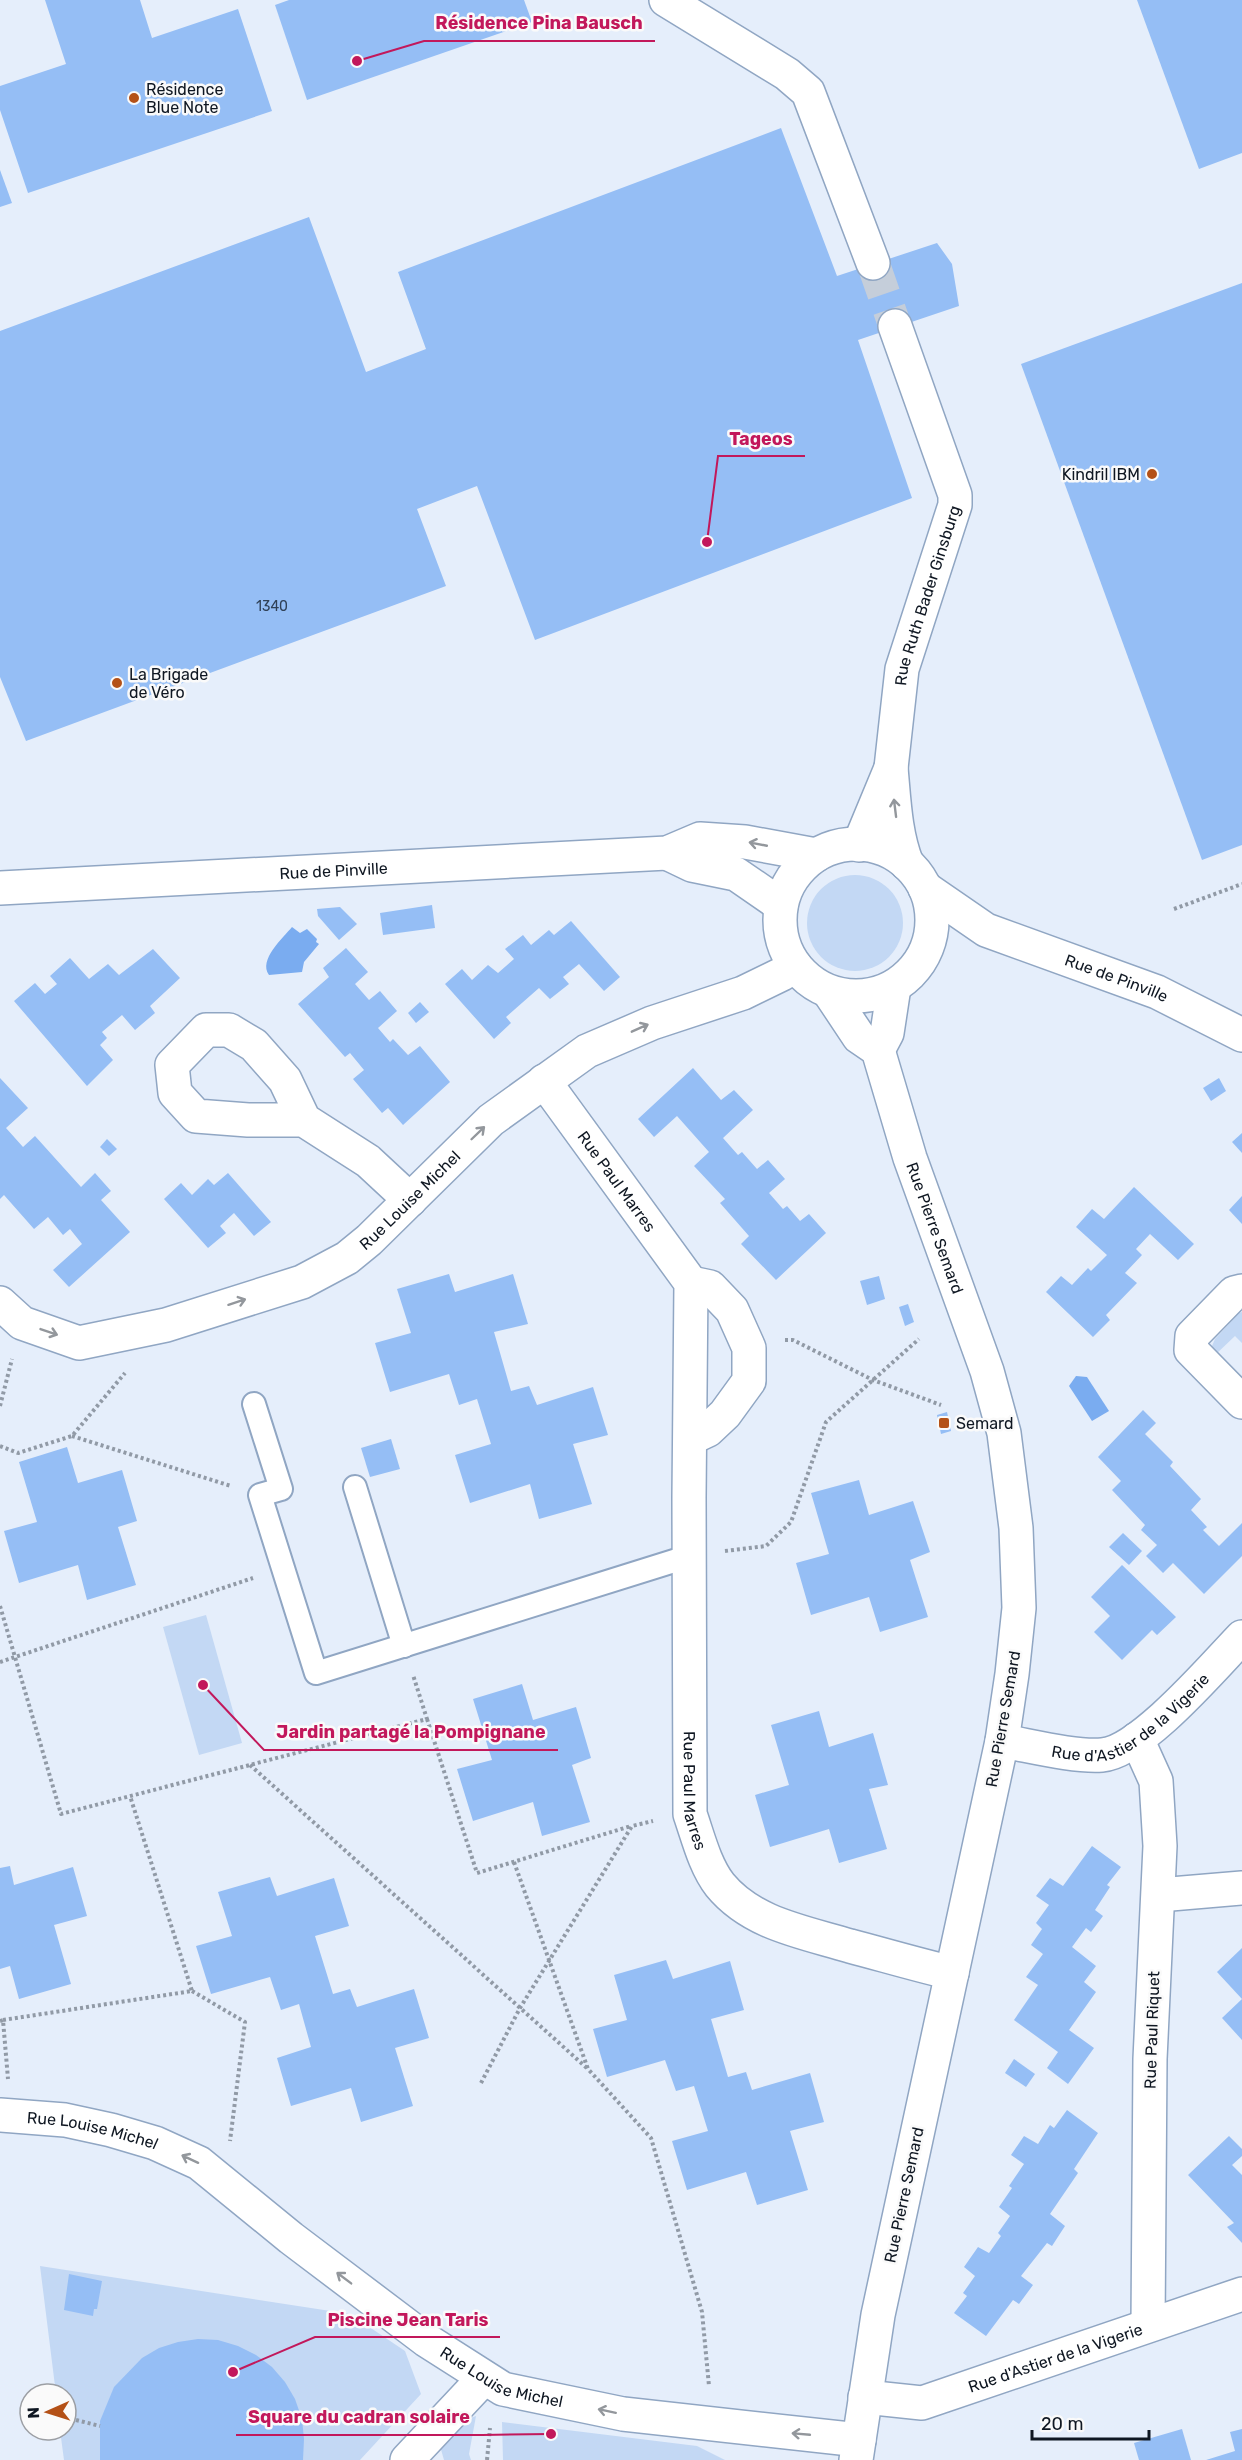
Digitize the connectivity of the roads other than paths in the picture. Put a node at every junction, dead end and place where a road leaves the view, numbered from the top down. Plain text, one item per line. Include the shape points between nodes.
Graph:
1 (666, 0) edge
2 (873, 264) tunnel mouth
3 (896, 326) tunnel mouth
4 (891, 768) junction
5 (859, 845) junction
6 (667, 853) junction
7 (816, 855) junction
8 (916, 876) junction
9 (0, 888) edge
10 (781, 905) junction
11 (986, 930) junction
12 (928, 942) junction
13 (795, 966) junction
14 (894, 987) junction
15 (829, 992) junction
16 (1242, 1035) edge
17 (878, 1050) junction
18 (544, 1080) junction
19 (304, 1120) dead end
20 (410, 1200) junction
21 (691, 1283) junction
22 (1242, 1291) edge
23 (11, 1313) edge
24 (1242, 1402) edge
25 (254, 1404) dead end
26 (691, 1438) junction
27 (355, 1488) dead end
28 (690, 1556) junction
29 (1242, 1637) edge
30 (404, 1646) junction
31 (1137, 1739) junction
32 (1002, 1741) junction
33 (1242, 1888) edge
34 (1159, 1894) junction
35 (952, 1973) junction
36 (6, 2115) edge
37 (1242, 2294) edge
38 (1148, 2325) junction
39 (484, 2378) junction
40 (865, 2397) junction
41 (858, 2450) edge
42 (407, 2460) edge

1 - 2 street via 787,74 808,92
3 - 4 street, Rue Ruth Bader Ginsburg via 955,505 902,669
4 - 5 street, Rue Ruth Bader Ginsburg
8 -> 4 street, Rue Ruth Bader Ginsburg via 901,848
5 - 7 street via 833,847
5 - 8 street via 894,855
7 -> 6 street, Rue de Pinville via 745,842 700,839
6 - 9 street, Rue de Pinville
6 - 10 street, Rue de Pinville via 692,865 736,874
7 - 10 street via 788,884
8 - 11 street, Rue de Pinville
8 - 12 street via 930,906
10 - 13 street via 783,942
11 - 12 street
11 - 16 street, Rue de Pinville via 1157,992
12 - 14 street via 921,960
13 - 15 street via 813,984
18 -> 13 street, Rue Louise Michel via 587,1051 651,1023 742,993
14 - 15 street via 873,995 850,997
14 - 17 street via 887,1033
15 - 17 street via 859,1036
17 - 32 street, Rue Pierre Semard via 910,1158 987,1371 1004,1433 1016,1528 1019,1608
20 -> 18 street, Rue Louise Michel via 491,1120
18 - 21 street, Rue Paul Marres
19 - 20 street via 368,1161
23 -> 20 street, Rue Louise Michel via 79,1343 166,1325 302,1282 347,1258
21 - 26 street, Rue Paul Marres
21 - 26 street via 710,1287 732,1310 749,1348 748,1381 725,1414 708,1430
22 - 24 street via 1234,1293 1192,1336 1190,1343 1191,1350
25 - 30 lane via 281,1489 260,1495 316,1673
26 - 28 street, Rue Paul Marres
27 - 30 lane
28 - 30 lane
28 - 35 street, Rue Paul Marres via 690,1814 718,1883 731,1898 774,1924
29 - 31 street, Rue d'Astier de la Vigerie via 1182,1700
31 - 32 street, Rue d'Astier de la Vigerie via 1121,1751 1103,1755
31 - 34 street, Rue Paul Riquet via 1156,1781
32 - 35 street, Rue Pierre Semard
33 - 34 street
34 - 38 street, Rue Paul Riquet via 1150,2059
35 - 40 street, Rue Pierre Semard via 878,2315
39 -> 36 street, Rue Louise Michel via 426,2340 199,2163 111,2130 65,2120
37 - 38 street, Rue d'Astier de la Vigerie
38 - 40 street, Rue d'Astier de la Vigerie via 922,2403
41 -> 39 street, Rue Louise Michel via 612,2412 503,2389
39 - 42 street
40 - 41 street, Rue Pierre Semard

